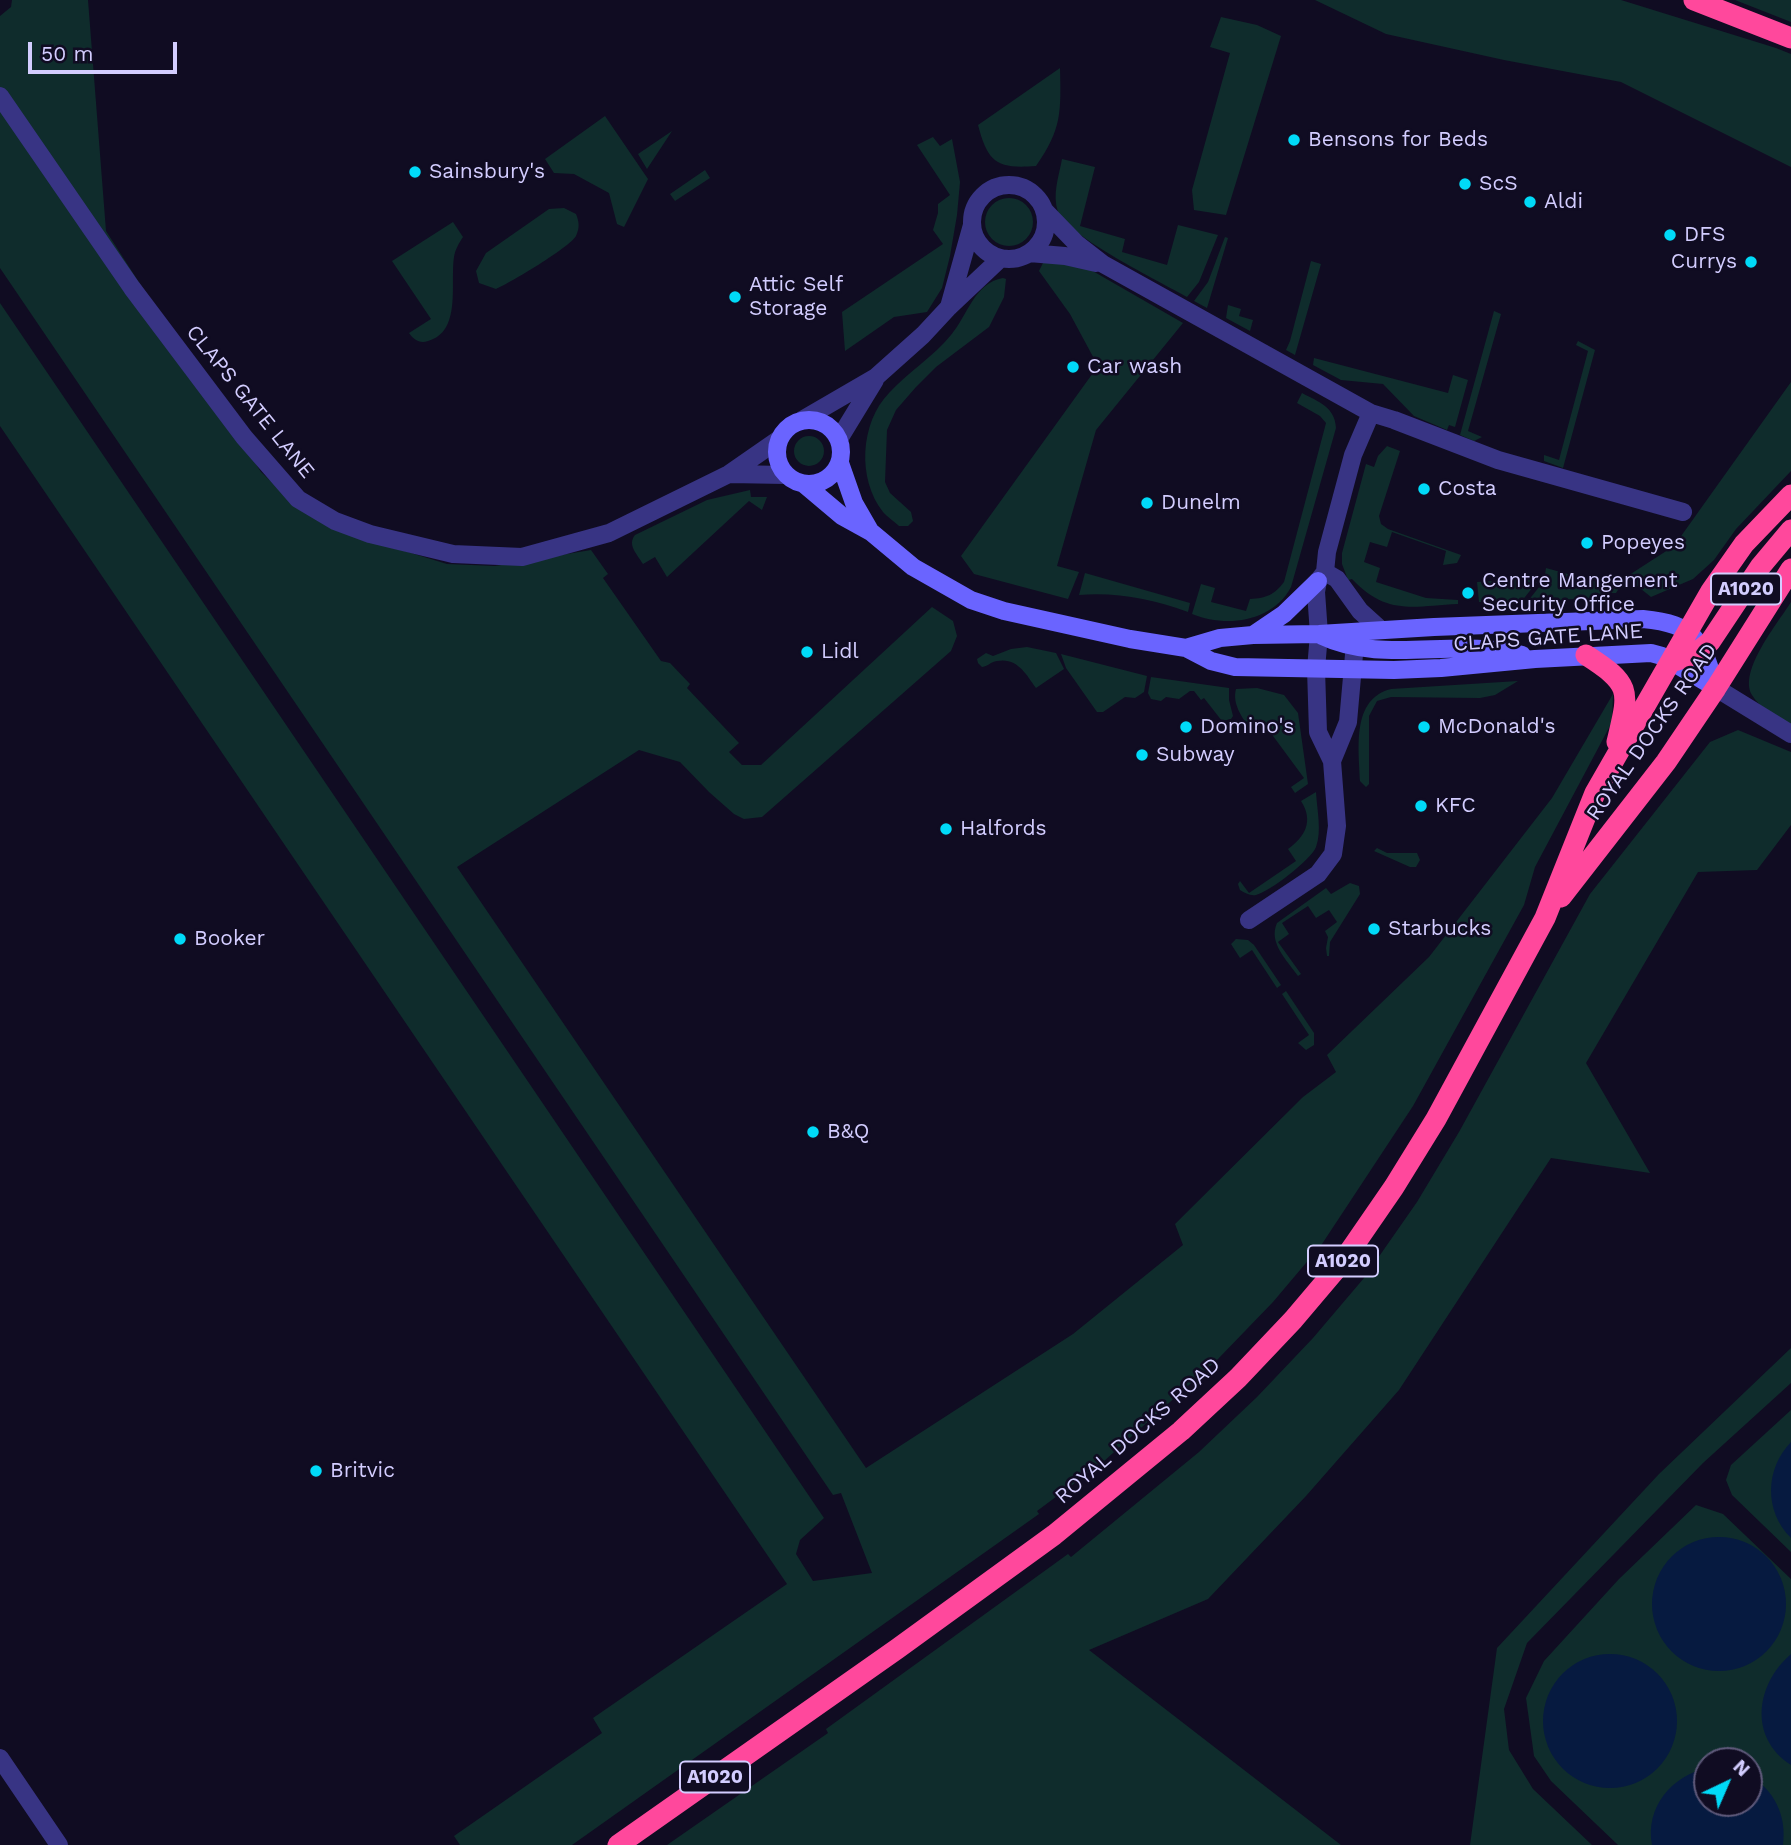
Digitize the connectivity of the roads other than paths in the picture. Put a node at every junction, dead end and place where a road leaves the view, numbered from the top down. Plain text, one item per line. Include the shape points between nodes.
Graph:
1 (1695, 0) edge
2 (1791, 38) edge
3 (0, 96) edge
4 (1045, 211) junction
5 (972, 225) junction
6 (1029, 253) junction
7 (1001, 258) junction
8 (1103, 264) junction
9 (949, 307) junction
10 (876, 377) junction
11 (1371, 413) junction
12 (802, 420) junction
13 (839, 439) junction
14 (778, 440) junction
15 (840, 463) junction
16 (729, 474) junction
17 (786, 475) junction
18 (804, 484) junction
19 (1791, 495) edge
20 (1683, 512) dead end
21 (1791, 530) edge
22 (871, 532) junction
23 (1791, 569) edge
24 (1322, 576) junction
25 (1381, 630) junction
26 (1689, 631) junction
27 (1319, 634) junction
28 (1253, 635) junction
29 (1356, 640) junction
30 (1186, 648) junction
31 (1703, 649) junction
32 (1586, 655) junction
33 (1535, 659) junction
34 (1671, 662) junction
35 (1316, 669) junction
36 (1353, 670) junction
37 (1716, 688) junction
38 (1791, 734) edge
39 (1332, 761) junction
40 (1611, 765) junction
41 (1545, 918) junction
42 (1249, 920) dead end
43 (0, 1758) edge
44 (59, 1845) edge
45 (618, 1845) edge

1 - 2 highway
3 - 16 street, CLAPS GATE LANE via 132,288 251,445 299,499 335,521 440,551 522,556 610,533
4 - 5 street via 1032,193 1005,185 982,196
4 - 6 street via 1045,233
4 - 8 street
5 - 7 street via 980,245
5 - 9 street
6 - 7 street
6 - 8 street
7 - 9 street
8 - 11 street
9 - 10 street
10 - 12 street
10 - 13 street
11 - 20 street via 1498,460
11 - 24 street via 1353,455
12 - 13 street via 824,423
12 - 14 street, CLAPS GATE LANE
13 - 15 street
14 - 16 street, CLAPS GATE LANE
14 - 17 street via 776,453
15 - 18 street via 826,480
15 - 22 street via 853,503
16 - 17 street, CLAPS GATE LANE
17 - 18 street, CLAPS GATE LANE
18 - 22 street, CLAPS GATE LANE via 842,516
19 - 26 highway, ROYAL DOCKS ROAD / A1020 via 1744,544
21 - 31 highway, A1020
22 - 30 street, CLAPS GATE LANE via 913,567 971,600 1017,614
23 - 37 highway, ROYAL DOCKS ROAD / A1020
24 - 25 street via 1337,579
24 - 27 street via 1315,608
24 - 28 street via 1284,614
25 - 26 street, CLAPS GATE LANE via 1643,619 1661,620
25 - 29 street, CLAPS GATE LANE
26 - 31 street
26 - 34 highway, ROYAL DOCKS ROAD / A1020
27 - 28 street, CLAPS GATE LANE
27 - 29 street, CLAPS GATE LANE
27 - 35 street
28 - 30 street, CLAPS GATE LANE
29 - 33 street via 1511,652
29 - 36 street
30 - 35 street, CLAPS GATE LANE via 1211,661 1244,668
31 - 34 highway
31 - 37 street
32 - 33 street, CLAPS GATE LANE
32 - 34 street, CLAPS GATE LANE via 1651,653
32 - 40 highway via 1622,684 1626,702
33 - 36 street, CLAPS GATE LANE
34 - 37 street, CLAPS GATE LANE
34 - 40 highway, ROYAL DOCKS ROAD / A1020
35 - 36 street, CLAPS GATE LANE
35 - 39 street via 1318,732
36 - 39 street via 1348,722
37 - 38 street
37 - 41 highway, ROYAL DOCKS ROAD / A1020 via 1666,762
39 - 42 street via 1337,826 1333,854 1318,874
40 - 41 highway, ROYAL DOCKS ROAD / A1020 via 1595,793
41 - 45 highway, ROYAL DOCKS ROAD / A1020 via 1394,1187 1343,1261 1238,1378 1054,1535
43 - 44 street

